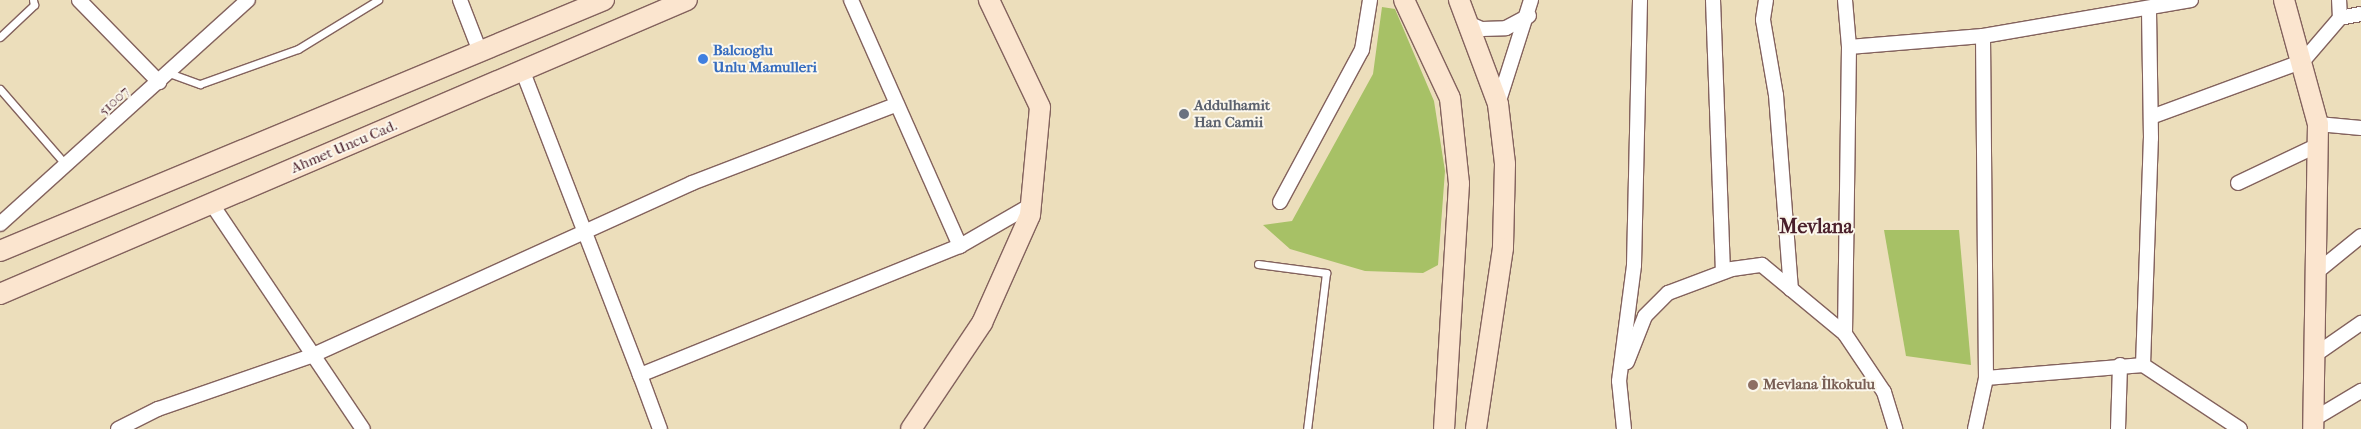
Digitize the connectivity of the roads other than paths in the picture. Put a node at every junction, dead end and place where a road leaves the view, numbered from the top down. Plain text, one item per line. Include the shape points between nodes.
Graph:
1 (33, 0) edge
2 (79, 0) edge
3 (248, 0) edge
4 (378, 0) edge
5 (460, 0) edge
6 (604, 0) edge
7 (688, 0) edge
8 (851, 0) edge
9 (989, 0) edge
10 (1370, 0) edge
11 (1404, 0) edge
12 (1459, 0) edge
13 (1531, 0) edge
14 (1640, 0) edge
15 (1713, 0) edge
16 (1766, 0) edge
17 (1845, 0) edge
18 (2191, 0) edge
19 (2284, 0) edge
20 (2339, 0) edge
21 (2149, 10) junction
22 (2361, 14) edge
23 (1529, 16) junction
24 (2340, 18) junction
25 (1470, 24) junction
26 (1983, 36) junction
27 (0, 37) edge
28 (1848, 47) junction
29 (479, 49) junction
30 (2303, 61) junction
31 (524, 72) junction
32 (164, 77) junction
33 (0, 89) edge
34 (1498, 104) junction
35 (895, 105) junction
36 (2151, 117) junction
37 (2318, 124) junction
38 (2361, 128) edge
39 (2318, 145) junction
40 (66, 165) junction
41 (2238, 183) dead end
42 (1280, 202) dead end
43 (211, 203) junction
44 (1031, 205) junction
45 (0, 224) edge
46 (589, 232) junction
47 (2361, 236) edge
48 (960, 246) junction
49 (0, 251) edge
50 (1258, 264) dead end
51 (1723, 272) junction
52 (2313, 275) junction
53 (1790, 289) junction
54 (0, 294) edge
55 (2361, 323) edge
56 (1845, 334) junction
57 (311, 356) junction
58 (2312, 357) junction
59 (2120, 365) junction
60 (2143, 365) junction
61 (640, 375) junction
62 (1986, 378) junction
63 (1619, 381) junction
64 (2361, 391) edge
65 (1982, 396) junction
66 (2314, 424) edge
67 (118, 429) edge
68 (364, 429) edge
69 (660, 429) edge
70 (911, 429) edge
71 (1307, 429) edge
72 (1444, 429) edge
73 (1476, 429) edge
74 (1624, 429) edge
75 (1895, 429) edge
76 (1975, 429) edge
77 (1985, 429) edge
78 (2118, 429) edge
79 (2240, 429) edge

1 - 27 lane via 34,5
2 - 32 street
3 - 32 street, 51007
4 - 32 lane via 298,49 200,84
5 - 29 street
6 - 29 main road
7 - 31 main road, Ahmet Uncu Cad.
8 - 35 street
9 - 44 main road via 1040,107
10 - 42 street via 1362,50
11 - 72 main road via 1450,98 1459,184
12 - 25 main road
13 - 23 street
14 - 63 street via 1634,265
15 - 51 street
16 - 53 street via 1763,20 1776,96
17 - 28 street
18 - 21 street
19 - 30 main road
20 - 24 street
21 - 26 street
21 - 36 street
22 - 24 street
23 - 25 street via 1506,28 1482,29
23 - 34 street
24 - 30 street
25 - 34 main road
26 - 28 street
26 - 62 street
28 - 56 street
29 - 49 main road via 200,171
30 - 36 street
30 - 37 main road
31 - 43 main road, Ahmet Uncu Cad.
31 - 46 street
32 - 40 street, 51007
33 - 40 lane
34 - 73 main road via 1505,164 1503,248
35 - 46 street via 692,183
35 - 48 street
36 - 60 street
37 - 38 street
37 - 39 main road
39 - 41 street
39 - 52 main road
40 - 45 street, 51007
43 - 54 main road, Ahmet Uncu Cad.
43 - 57 street
44 - 48 street
44 - 70 main road via 982,324
46 - 57 street
46 - 61 street
47 - 52 street
48 - 61 street
50 - 71 lane via 1326,274
51 - 53 street via 1762,265
51 - 63 street via 1668,293 1645,316
52 - 58 main road
53 - 56 street
55 - 58 street
56 - 75 street via 1884,392
57 - 67 street via 158,409
57 - 68 street
58 - 66 main road
59 - 60 street
59 - 62 street
59 - 78 street
60 - 79 street
61 - 69 street
62 - 65 street
63 - 74 street
64 - 66 street
65 - 76 street
65 - 77 street

